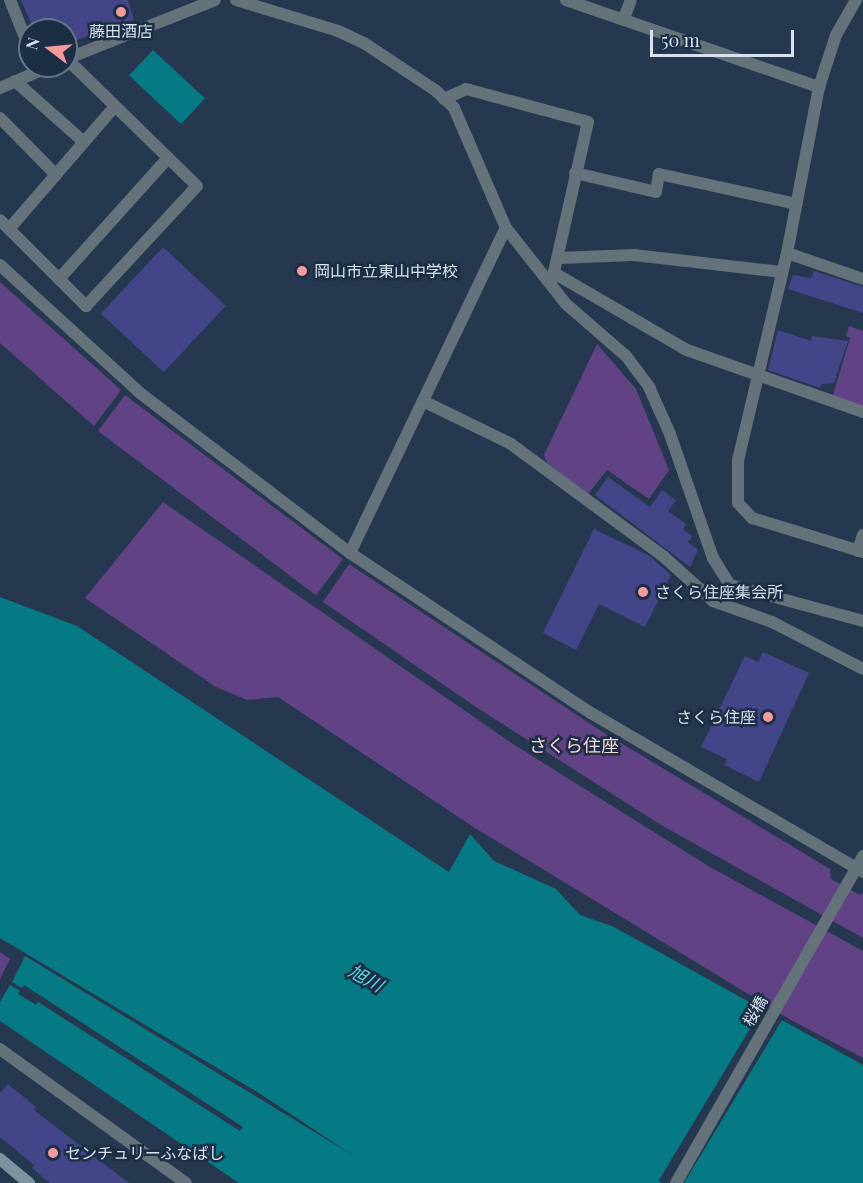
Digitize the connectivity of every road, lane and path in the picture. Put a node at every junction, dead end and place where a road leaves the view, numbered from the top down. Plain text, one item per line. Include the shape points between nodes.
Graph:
1 (10, 0) edge
2 (215, 0) edge
3 (236, 0) edge
4 (566, 0) edge
5 (632, 0) edge
6 (856, 0) edge
7 (624, 18) junction
8 (18, 20) edge
9 (78, 55) edge
10 (78, 70) edge
11 (21, 78) edge
12 (15, 81) junction
13 (819, 87) junction
14 (0, 88) edge
15 (444, 99) junction
16 (115, 106) junction
17 (0, 118) edge
18 (84, 142) junction
19 (168, 158) junction
20 (575, 173) junction
21 (56, 175) junction
22 (797, 204) junction
23 (0, 220) edge
24 (506, 228) junction
25 (9, 229) junction
26 (787, 253) junction
27 (559, 258) junction
28 (0, 265) edge
29 (782, 272) junction
30 (553, 278) junction
31 (59, 279) junction
32 (863, 279) edge
33 (758, 374) junction
34 (423, 401) junction
35 (863, 412) edge
36 (863, 535) edge
37 (861, 552) edge
38 (350, 553) junction
39 (863, 621) edge
40 (863, 669) edge
41 (863, 856) edge
42 (860, 870) edge
43 (0, 1049) edge
44 (0, 1159) edge
45 (29, 1183) edge
46 (186, 1183) edge
47 (676, 1183) edge

1 - 8 street
2 - 9 street
3 - 15 street via 355,39
4 - 7 street
5 - 7 street
6 - 13 street via 836,35
7 - 13 street
10 - 16 street
11 - 12 street
12 - 14 street
12 - 18 street
13 - 22 street
15 - 20 street via 466,89 588,122
15 - 24 street via 454,108
16 - 18 street
16 - 19 street
17 - 21 street
18 - 21 street
19 - 31 street
19 - 31 street via 197,186 86,306
20 - 22 street via 656,192 660,174
20 - 27 street
21 - 25 street
22 - 26 street
23 - 25 street
24 - 30 street
24 - 34 street
25 - 31 street
26 - 29 street
26 - 32 street
27 - 29 street via 634,255
27 - 30 street
28 - 38 street via 140,393
29 - 33 street
30 - 33 street via 687,350
30 - 39 street via 566,303 626,356 649,387 670,434 713,558 730,585
33 - 35 street
33 - 37 street via 738,461 738,503 752,518
34 - 38 street
34 - 40 street via 511,444 663,556 713,601 772,622
36 - 37 street
38 - 42 street via 591,713
41 - 42 street, 桜橋
42 - 47 street, 桜橋 via 844,890
43 - 46 street
44 - 45 main road

